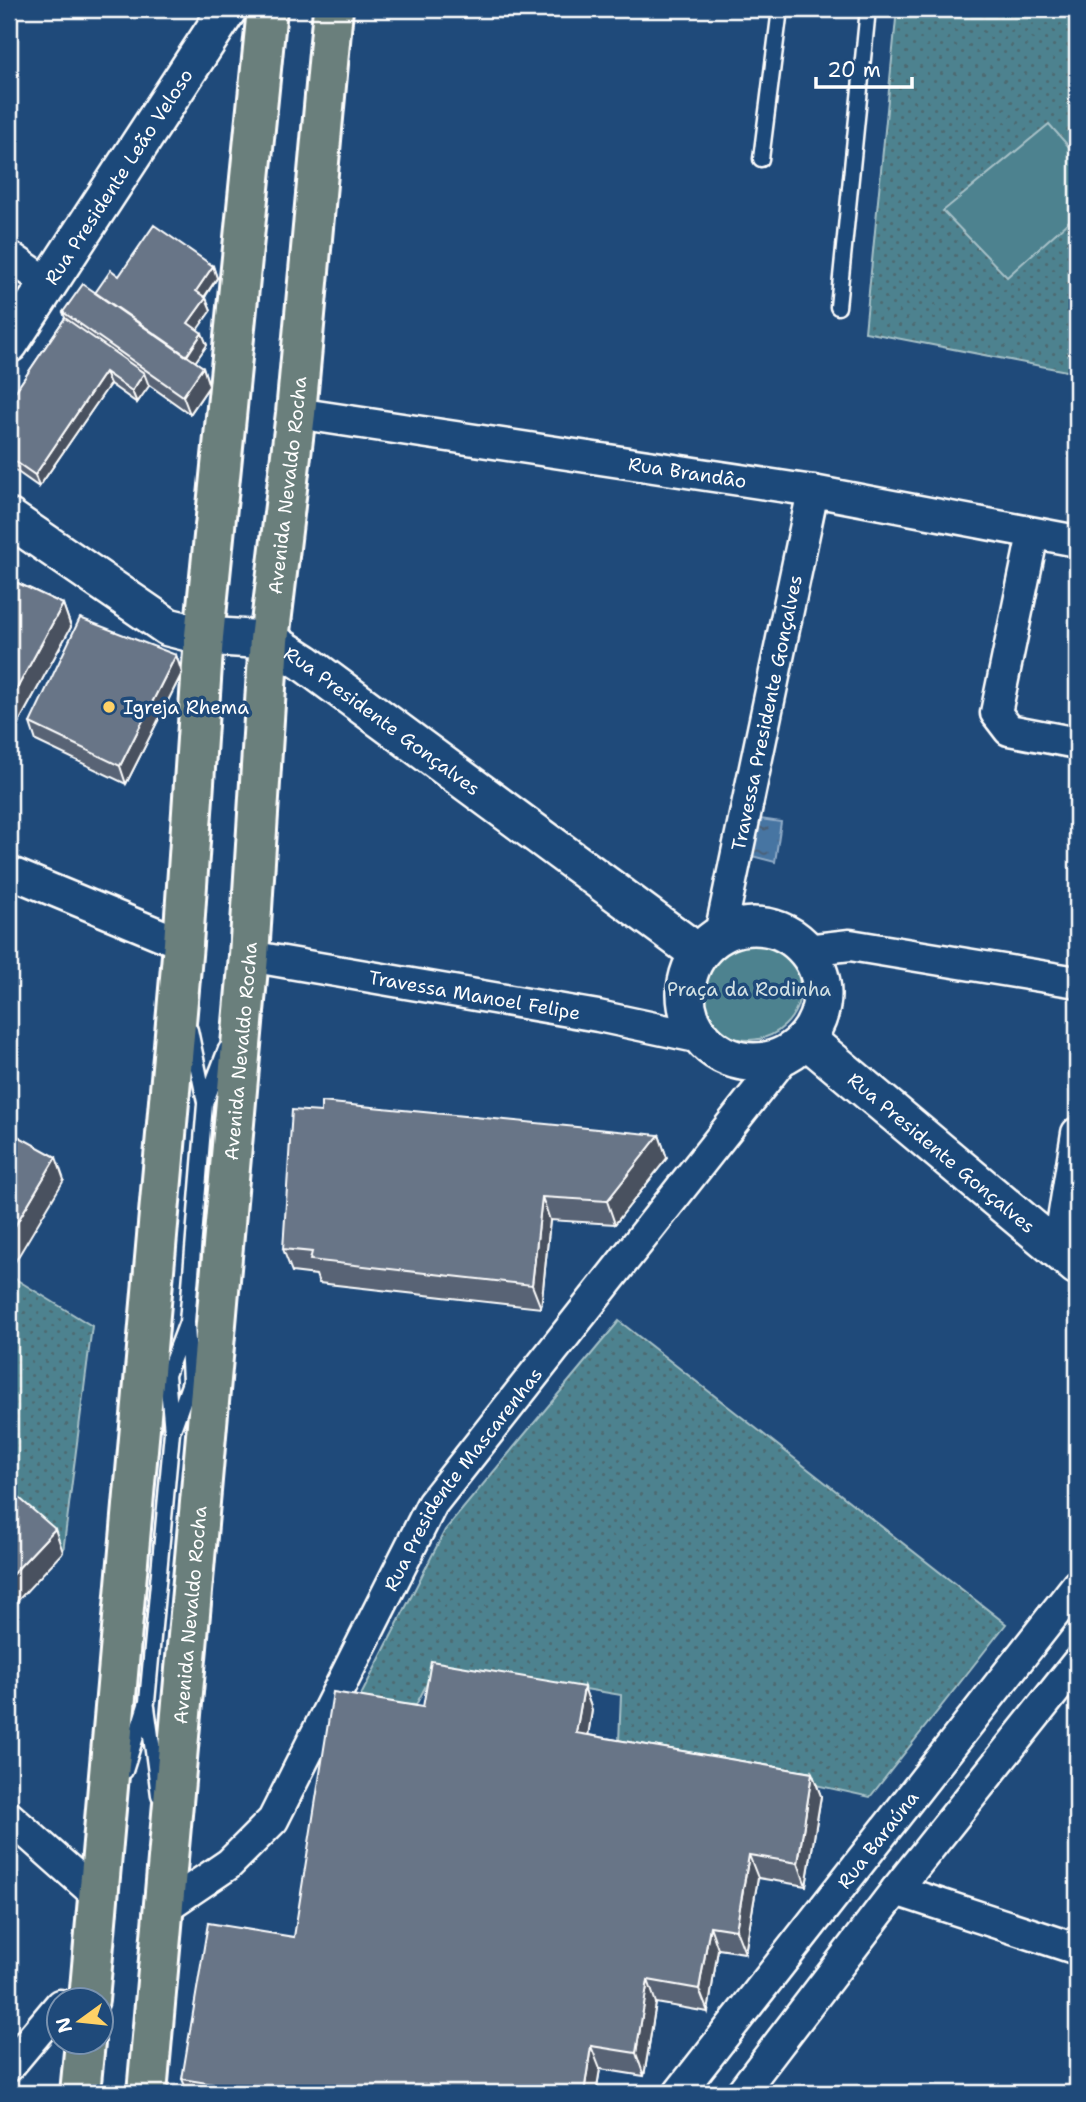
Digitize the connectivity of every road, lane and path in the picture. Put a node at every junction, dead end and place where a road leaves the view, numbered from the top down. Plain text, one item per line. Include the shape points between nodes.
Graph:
1 (228, 9) edge
2 (267, 9) edge
3 (333, 9) edge
4 (780, 9) edge
5 (868, 9) edge
6 (761, 159) dead end
7 (9, 256) edge
8 (49, 284) junction
9 (838, 307) dead end
10 (9, 344) edge
11 (296, 413) junction
12 (813, 491) junction
13 (9, 518) edge
14 (1033, 534) junction
15 (1077, 541) edge
16 (204, 636) junction
17 (269, 640) junction
18 (1077, 743) edge
19 (9, 872) edge
20 (183, 944) junction
21 (709, 944) junction
22 (806, 950) junction
23 (249, 956) junction
24 (1077, 982) edge
25 (180, 984) junction
26 (245, 998) junction
27 (701, 1038) junction
28 (796, 1047) junction
29 (205, 1104) junction
30 (1077, 1133) edge
31 (1068, 1258) edge
32 (187, 1322) junction
33 (172, 1432) junction
34 (1077, 1585) edge
35 (1077, 1663) edge
36 (146, 1702) junction
37 (9, 1817) edge
38 (103, 1839) junction
39 (168, 1863) junction
40 (897, 1890) junction
41 (98, 1896) junction
42 (164, 1908) junction
43 (1077, 1949) edge
44 (90, 1984) edge
45 (46, 2022) edge
46 (84, 2056) edge
47 (9, 2066) edge
48 (80, 2093) edge
49 (147, 2093) edge
50 (679, 2093) edge
51 (741, 2093) edge

1 - 8 street, Rua Presidente Leão Veloso
2 - 16 highway
3 - 11 highway, Avenida Nevaldo Rocha
4 - 6 lane
5 - 9 lane
7 - 8 street
8 - 10 street, Rua Presidente Leão Veloso
11 - 12 street, Rua Brandâo
11 - 17 highway, Avenida Nevaldo Rocha
12 - 14 street, Rua Brandâo
12 - 21 street, Travessa Presidente Gonçalves
13 - 16 street, Rua Presidente Gonçalves via 169,626
14 - 15 street, Rua Brandâo
14 - 18 street via 996,713 1009,730
16 - 17 street, Rua Presidente Gonçalves
16 - 20 highway
17 - 21 street, Rua Presidente Gonçalves
17 - 23 highway, Avenida Nevaldo Rocha
19 - 20 street
20 - 25 highway
21 - 22 street via 737,927 775,929
21 - 27 street via 688,973 685,996 689,1018
22 - 24 street via 850,945
22 - 28 street via 822,985 822,1004 816,1023
23 - 26 highway, Avenida Nevaldo Rocha
23 - 27 street, Travessa Manoel Felipe
25 - 29 lane
25 - 38 highway
26 - 29 lane
26 - 39 highway, Avenida Nevaldo Rocha
27 - 28 street via 718,1054 740,1062 763,1063
28 - 31 street, Rua Presidente Gonçalves
28 - 42 street, Rua Presidente Mascarenhas via 432,1504 273,1820 229,1864
29 - 32 lane
30 - 31 street
32 - 33 lane via 190,1382
32 - 33 lane via 167,1375
33 - 36 lane
34 - 50 street, Rua Baraúna
35 - 40 street
36 - 38 lane
36 - 39 lane
37 - 41 street
38 - 41 highway
39 - 42 highway, Avenida Nevaldo Rocha
40 - 43 street
40 - 51 street
41 - 44 highway
42 - 49 highway, Avenida Nevaldo Rocha
45 - 47 street
46 - 48 highway

